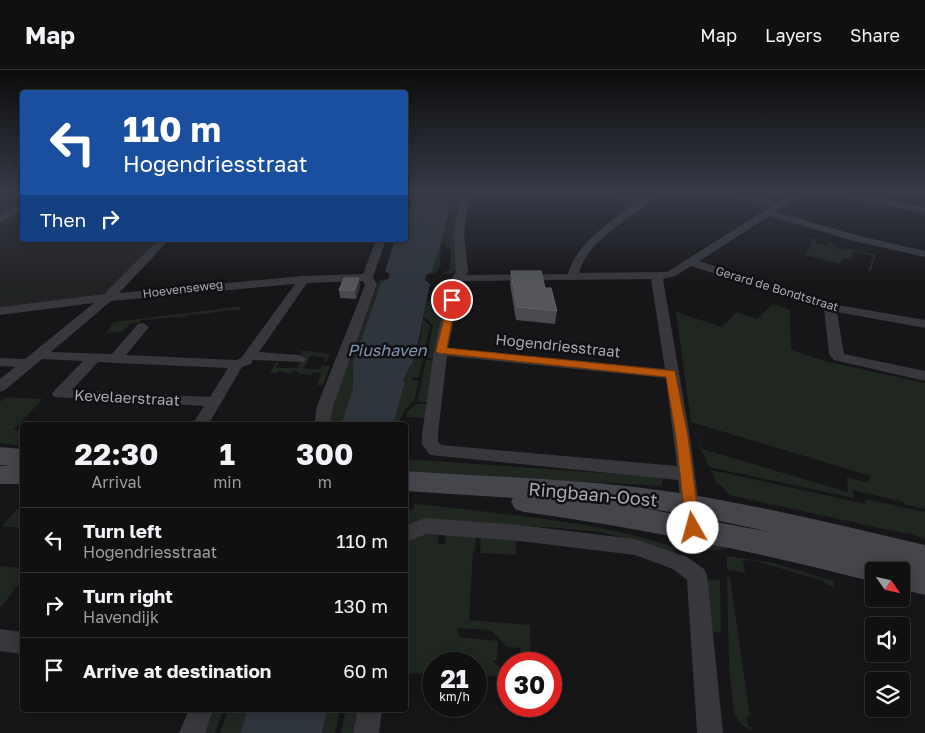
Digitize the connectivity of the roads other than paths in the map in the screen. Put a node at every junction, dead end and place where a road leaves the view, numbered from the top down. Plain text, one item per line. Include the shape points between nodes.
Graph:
1 (460, 224) edge
2 (617, 224) edge
3 (751, 224) edge
4 (806, 224) edge
5 (162, 242) edge
6 (379, 242) edge
7 (925, 254) edge
8 (690, 262) junction
9 (367, 276) junction
10 (573, 277) junction
11 (656, 277) junction
12 (458, 278) junction
13 (302, 279) junction
14 (107, 298) junction
15 (830, 307) junction
16 (0, 311) edge
17 (925, 324) edge
18 (143, 327) dead end
19 (441, 351) junction
20 (250, 356) junction
21 (94, 358) junction
22 (32, 359) junction
23 (115, 359) junction
24 (299, 359) dead end
25 (0, 362) edge
26 (237, 364) junction
27 (671, 374) junction
28 (925, 376) edge
29 (0, 387) edge
30 (214, 402) junction
31 (202, 422) edge
32 (322, 422) edge
33 (0, 456) edge
34 (20, 458) edge
35 (0, 474) edge
36 (686, 475) junction
37 (20, 476) edge
38 (412, 487) edge
39 (692, 517) junction
40 (408, 534) edge
41 (925, 557) edge
42 (865, 566) edge
43 (910, 578) edge
44 (925, 582) edge
45 (0, 640) edge
46 (20, 643) edge
47 (200, 712) edge
48 (370, 712) edge
49 (192, 733) edge
50 (366, 733) edge
51 (710, 733) edge

1 - 12 street via 462,272
2 - 10 street via 586,249 573,269
3 - 8 street
4 - 7 street
5 - 14 street
6 - 9 street
8 - 11 street via 671,274
8 - 15 street, Gerard de Bondtstraat
9 - 13 street, Hoevenseweg
9 - 32 street via 371,285 325,406
10 - 11 street
10 - 12 street
11 - 27 street
12 - 19 street
13 - 14 street, Hoevenseweg via 202,286
13 - 20 street
14 - 16 street, Hoevenseweg
14 - 22 street
15 - 17 street, Gerard de Bondtstraat
15 - 28 street via 839,357
18 - 23 street
19 - 27 street, Hogendriesstraat
19 - 36 street, Ringbaan-Oost via 430,434 430,444 436,451
20 - 24 street
20 - 26 street
21 - 22 street
21 - 23 street
21 - 30 street, Kevelaerstraat via 59,394
22 - 25 street
22 - 29 street
23 - 26 street
26 - 30 street
27 - 36 street
30 - 31 street
33 - 34 main road
35 - 37 main road
36 - 39 street
38 - 39 main road, Ringbaan-Oost via 592,510
39 - 41 main road, Ringbaan-Oost via 742,515
39 - 42 main road, Ringbaan-Oost
40 - 51 street via 425,526 519,533 635,547 680,563 697,575
43 - 44 main road
45 - 46 street
47 - 49 street
48 - 50 street

